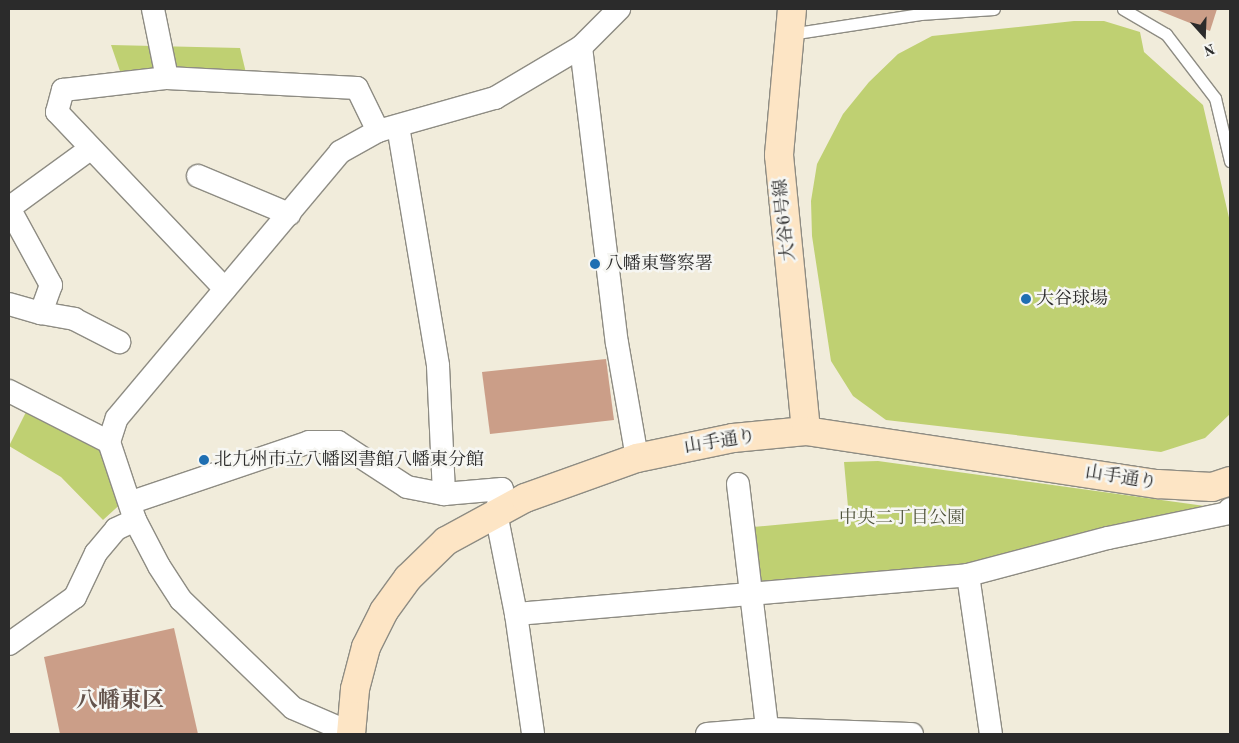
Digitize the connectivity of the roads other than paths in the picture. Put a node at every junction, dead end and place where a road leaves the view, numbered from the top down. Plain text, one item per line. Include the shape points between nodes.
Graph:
1 (153, 9) edge
2 (619, 9) edge
3 (994, 9) edge
4 (1123, 9) edge
5 (790, 22) edge
6 (581, 46) junction
7 (167, 78) junction
8 (388, 129) junction
9 (90, 149) junction
10 (1230, 161) edge
11 (198, 176) dead end
12 (9, 208) edge
13 (288, 214) junction
14 (225, 288) junction
15 (9, 304) edge
16 (42, 313) junction
17 (119, 342) dead end
18 (9, 391) edge
19 (806, 431) junction
20 (109, 442) junction
21 (637, 458) junction
22 (1230, 481) edge
23 (738, 484) dead end
24 (444, 494) junction
25 (1230, 510) edge
26 (134, 511) junction
27 (496, 513) junction
28 (968, 575) junction
29 (751, 595) junction
30 (516, 614) junction
31 (9, 644) edge
32 (768, 732) edge
33 (351, 734) edge
34 (533, 734) edge
35 (707, 734) edge
36 (912, 734) edge
37 (991, 734) edge

1 - 7 street
2 - 6 street
3 - 5 lane
4 - 10 lane via 1166,34 1215,98
5 - 19 street, 大谷6号線 via 779,155
6 - 8 street via 495,98
6 - 21 street via 617,343
7 - 8 street via 357,88
7 - 9 street via 63,90 57,112
8 - 13 street via 340,152
8 - 24 street via 438,366
9 - 12 street
9 - 14 street
11 - 13 street
12 - 16 street via 51,285
13 - 14 street
14 - 20 street via 117,418
15 - 16 street
16 - 17 street via 74,320
18 - 20 street
19 - 21 street, 山手通り via 732,438
19 - 22 street, 山手通り via 1158,484 1212,487
20 - 26 street
21 - 27 street, 山手通り via 525,498
23 - 29 street
24 - 26 street via 407,487 338,442 309,442
24 - 27 street via 502,489
25 - 28 street via 1229,513 1099,540
26 - 31 street via 96,553 75,597
26 - 33 street via 159,566 182,600 293,708
27 - 30 street
27 - 33 street, 山手通り via 446,541 408,578 384,611 366,648 357,681
28 - 29 street
28 - 37 street
29 - 30 street
29 - 32 street
30 - 34 street
32 - 35 street
32 - 36 street

